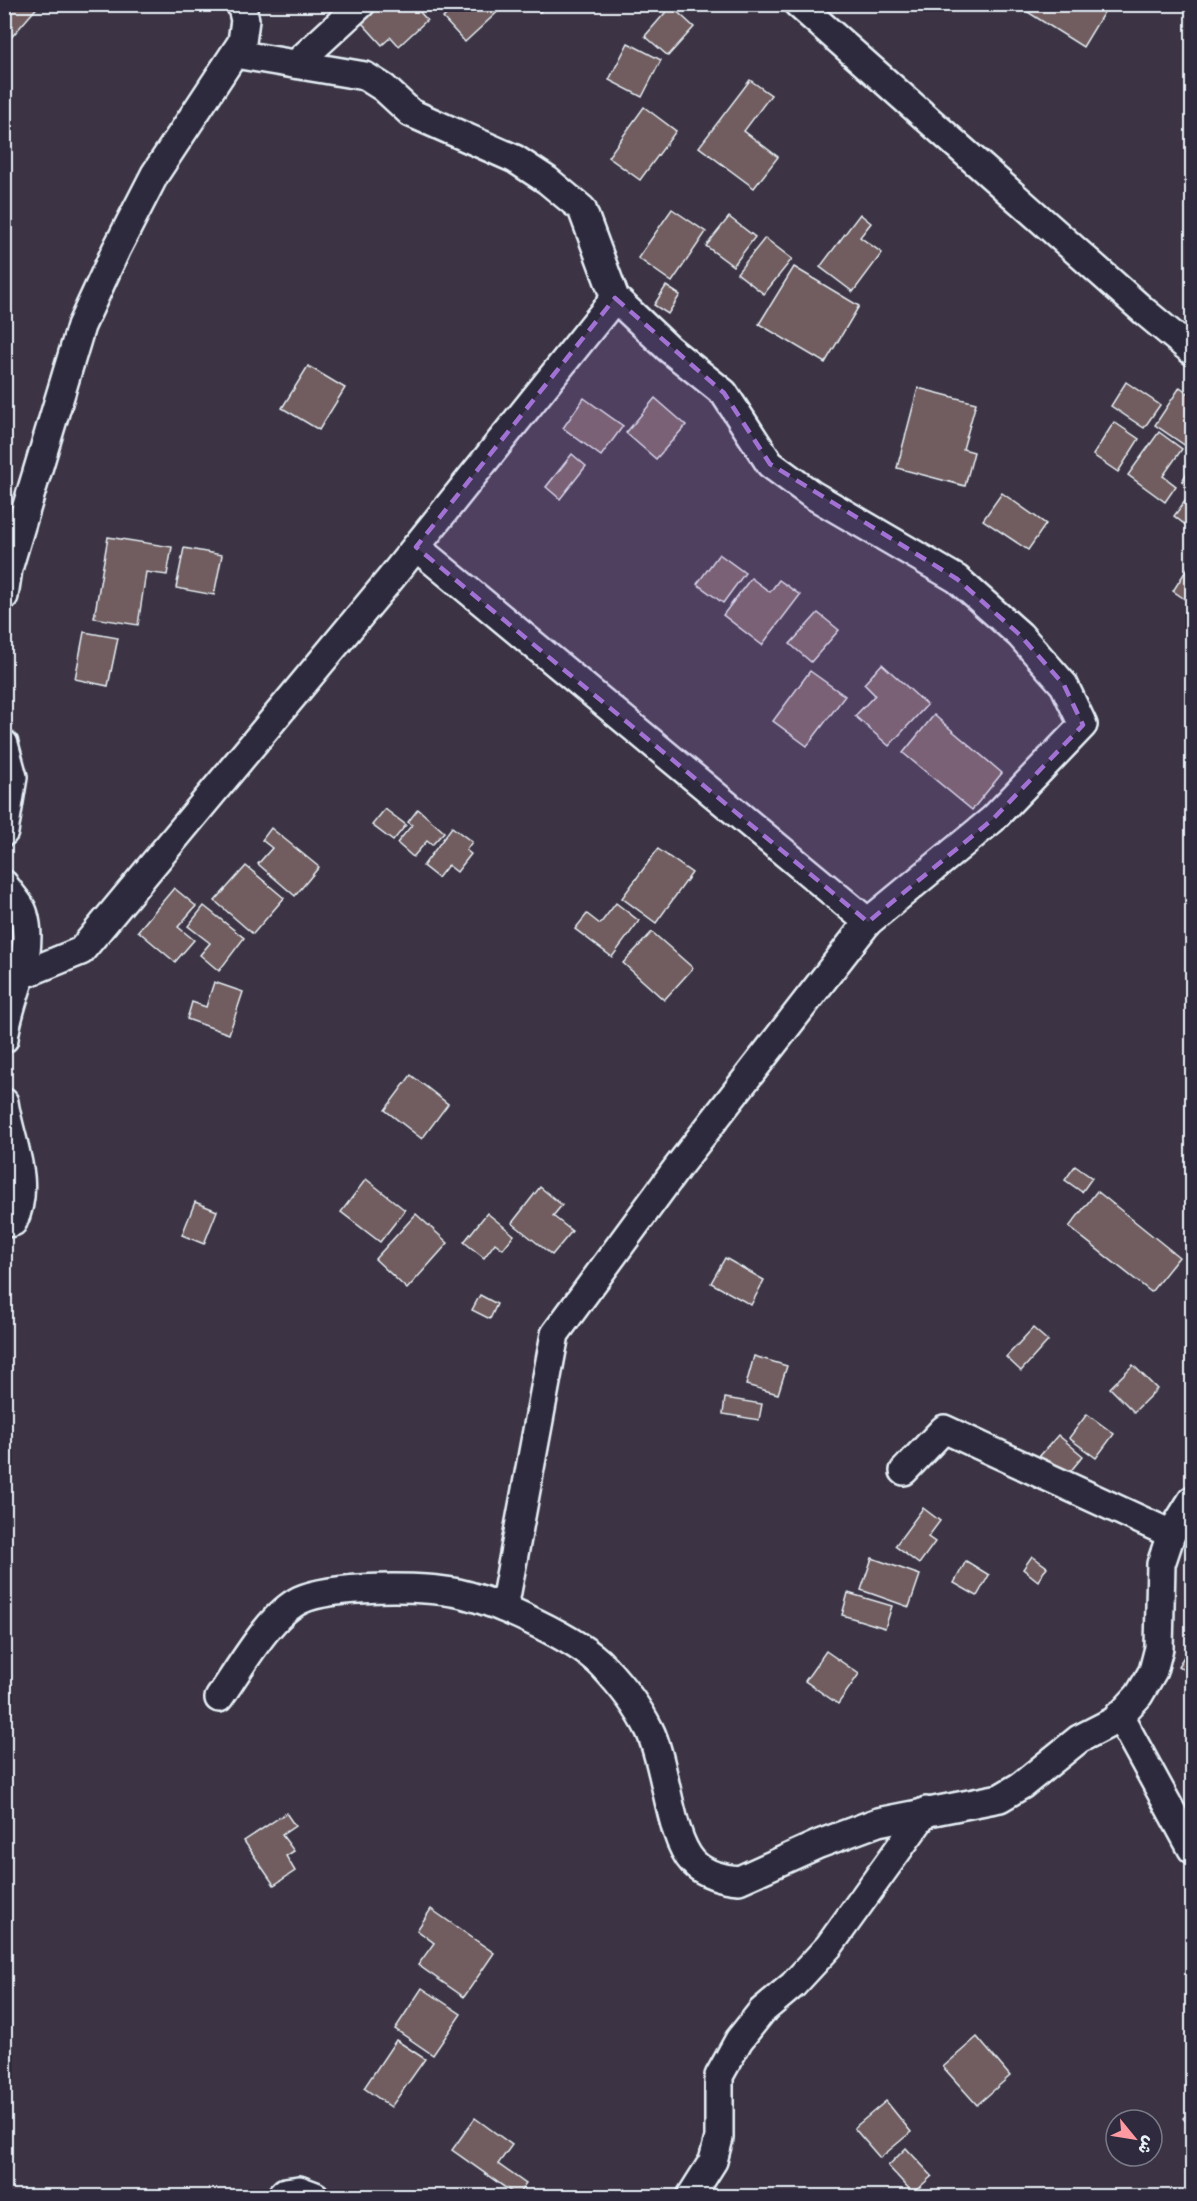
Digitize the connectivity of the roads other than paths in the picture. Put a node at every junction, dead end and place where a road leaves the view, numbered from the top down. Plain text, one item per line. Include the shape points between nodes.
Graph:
1 (241, 4) edge
2 (361, 4) edge
3 (798, 4) edge
4 (235, 54) junction
5 (296, 64) junction
6 (615, 298) junction
7 (1192, 351) edge
8 (416, 547) junction
9 (4, 596) edge
10 (4, 744) edge
11 (4, 832) edge
12 (4, 884) edge
13 (868, 922) junction
14 (22, 975) junction
15 (4, 1039) edge
16 (4, 1102) edge
17 (4, 1223) edge
18 (904, 1472) dead end
19 (1192, 1500) edge
20 (1171, 1534) junction
21 (504, 1608) junction
22 (219, 1698) dead end
23 (1119, 1716) junction
24 (926, 1811) junction
25 (1192, 1849) edge
26 (280, 2196) edge
27 (315, 2196) edge
28 (690, 2196) edge

1 - 4 street via 245,20 242,42
2 - 5 street
3 - 7 street
4 - 5 street
4 - 9 street via 155,174 81,326 8,569
5 - 6 street via 365,76 411,113 515,159 547,180 582,209
6 - 8 street
6 - 13 street via 724,393 770,464 812,494 957,579 1020,635 1064,686 1083,725 993,819
8 - 13 street
8 - 14 street via 81,951
10 - 11 street via 13,777
12 - 14 street via 24,914
13 - 21 street via 677,1168 555,1334
14 - 15 street
16 - 17 street via 21,1171 19,1210 13,1222
18 - 20 street via 944,1429
19 - 20 street
20 - 23 street via 1161,1564 1159,1648 1153,1671 1139,1695
21 - 22 street via 457,1593 398,1590 341,1589 299,1600 274,1622
21 - 24 street via 558,1635 608,1672 650,1730 683,1845 694,1863 712,1873 739,1880 878,1822
23 - 24 street via 1079,1739 1000,1798
23 - 25 street
24 - 28 street via 829,1946 762,2011 739,2040 719,2076 719,2138 713,2161
26 - 27 street via 299,2190

